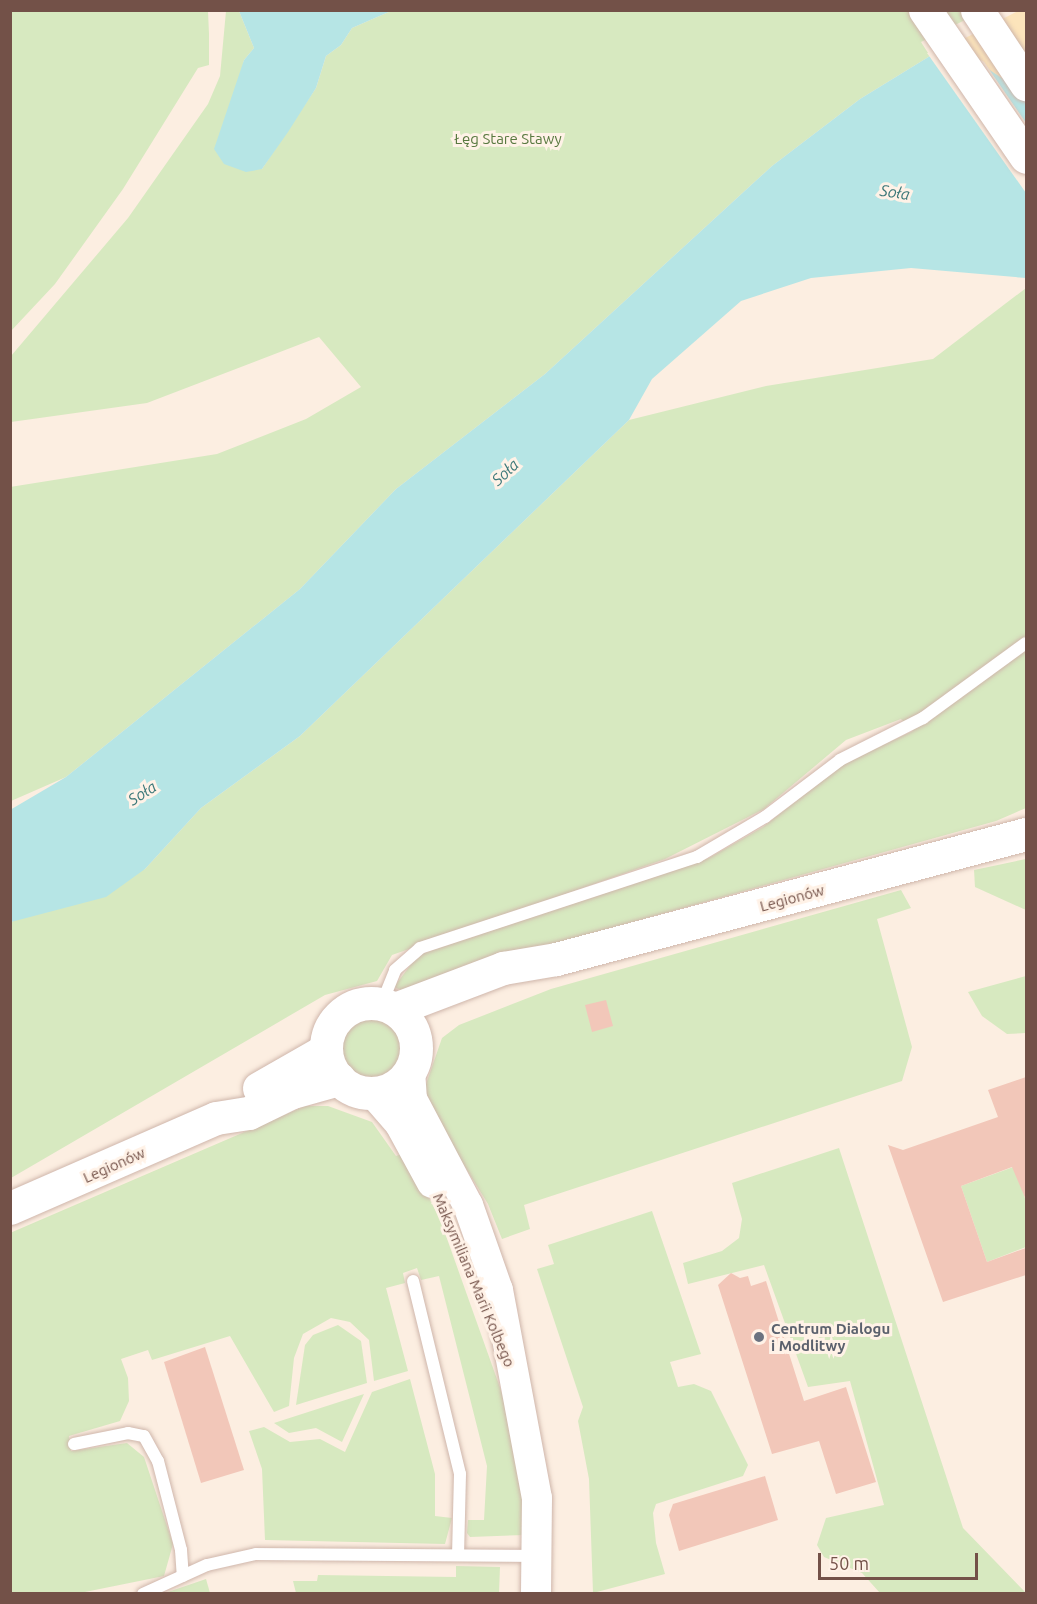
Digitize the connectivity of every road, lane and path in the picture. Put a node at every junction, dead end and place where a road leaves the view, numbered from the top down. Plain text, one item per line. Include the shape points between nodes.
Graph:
1 (926, 10) edge
2 (977, 10) edge
3 (1026, 84) edge
4 (1026, 157) edge
5 (1026, 643) edge
6 (1026, 834) edge
7 (556, 959) junction
8 (389, 1006) junction
9 (413, 1058) junction
10 (332, 1065) junction
11 (373, 1093) junction
12 (10, 1208) edge
13 (413, 1281) dead end
14 (515, 1378) junction
15 (74, 1444) dead end
16 (458, 1554) junction
17 (538, 1556) junction
18 (183, 1576) junction
19 (145, 1593) edge
20 (536, 1593) edge

1 - 4 main road
2 - 3 main road
5 - 8 lane via 923,718 840,760 765,817 698,857 420,948 395,970
6 - 7 main road, Legionów
7 - 8 main road, Legionów via 503,968
7 - 9 main road, Legionów via 440,1016
8 - 9 main road via 406,1019
8 - 10 main road via 354,1005 342,1013 327,1036
9 - 11 main road via 401,1082
9 - 14 street, Maksymiliana Marii Kolbego via 412,1099 468,1205 498,1290
10 - 11 main road
10 - 12 main road, Legionów via 292,1092 249,1113 216,1118
11 - 14 street, Maksymiliana Marii Kolbego via 400,1124 447,1211
13 - 16 lane via 460,1474
14 - 17 street, Maksymiliana Marii Kolbego via 536,1488
15 - 18 lane via 129,1433 144,1436 158,1461 181,1550
16 - 17 lane
16 - 18 lane via 256,1554
17 - 20 street, Maksymiliana Marii Kolbego
18 - 19 lane

